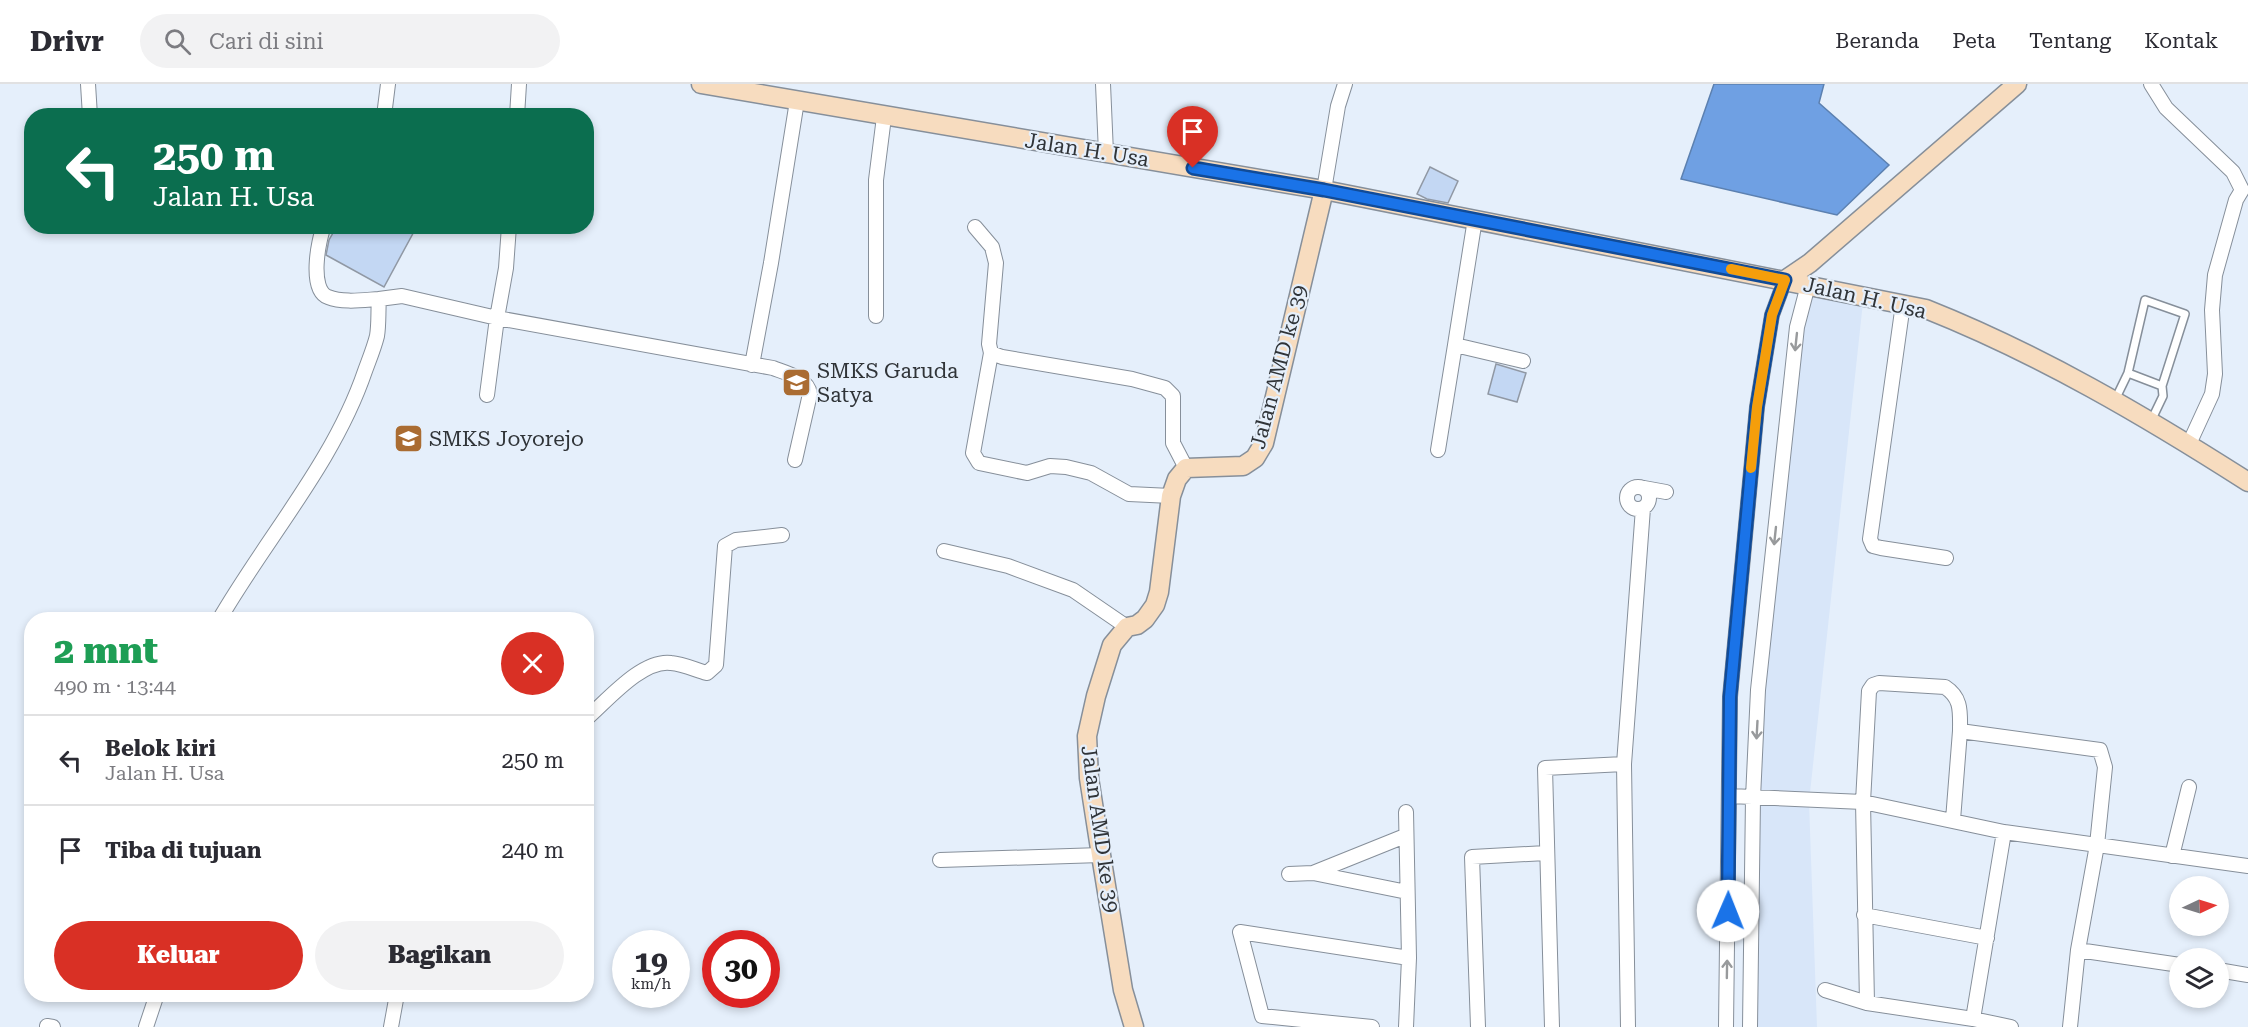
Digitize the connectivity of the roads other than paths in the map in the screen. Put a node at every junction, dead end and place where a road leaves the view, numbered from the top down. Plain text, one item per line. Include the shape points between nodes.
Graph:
1 (88, 84) edge
2 (388, 84) edge
3 (519, 84) edge
4 (701, 84) edge
5 (1102, 84) edge
6 (1345, 84) edge
7 (2016, 84) edge
8 (2151, 84) edge
9 (797, 101) junction
10 (90, 108) edge
11 (385, 108) edge
12 (518, 108) edge
13 (884, 117) junction
14 (1106, 153) junction
15 (1324, 190) junction
16 (2245, 190) edge
17 (1475, 219) junction
18 (975, 227) dead end
19 (321, 234) edge
20 (508, 234) edge
21 (1810, 263) junction
22 (1785, 280) junction
23 (1808, 285) junction
24 (380, 299) junction
25 (1903, 304) junction
26 (876, 316) dead end
27 (497, 318) junction
28 (1455, 345) junction
29 (991, 353) junction
30 (1523, 361) dead end
31 (752, 365) junction
32 (2128, 373) junction
33 (2162, 386) junction
34 (487, 395) dead end
35 (2115, 400) junction
36 (2151, 422) junction
37 (2189, 444) junction
38 (1438, 450) dead end
39 (795, 460) dead end
40 (1186, 468) junction
41 (2248, 482) edge
42 (1666, 492) dead end
43 (1171, 496) junction
44 (782, 535) dead end
45 (944, 551) dead end
46 (1946, 558) dead end
47 (224, 612) edge
48 (1128, 627) junction
49 (594, 712) edge
50 (1960, 731) junction
51 (1624, 764) junction
52 (2189, 787) dead end
53 (1730, 796) junction
54 (1754, 798) junction
55 (1863, 802) junction
56 (1406, 812) dead end
57 (1953, 820) junction
58 (2004, 832) junction
59 (1405, 836) junction
60 (2097, 845) junction
61 (1546, 853) junction
62 (1101, 855) junction
63 (2172, 856) junction
64 (940, 860) dead end
65 (2248, 866) edge
66 (1313, 873) junction
67 (1289, 874) dead end
68 (1407, 892) junction
69 (1864, 915) junction
70 (1987, 938) junction
71 (2078, 950) junction
72 (1409, 958) junction
73 (2169, 963) edge
74 (2229, 972) edge
75 (2248, 975) edge
76 (1825, 990) dead end
77 (154, 1002) edge
78 (396, 1002) edge
79 (1867, 1003) junction
80 (1973, 1020) junction
81 (1263, 1021) edge
82 (146, 1027) edge
83 (392, 1027) edge
84 (1134, 1027) edge
85 (1372, 1027) edge
86 (1406, 1027) edge
87 (1478, 1027) edge
88 (1552, 1027) edge
89 (1628, 1027) edge
90 (1726, 1027) edge
91 (1750, 1027) edge
92 (2011, 1027) edge
93 (2070, 1027) edge

1 - 10 street
2 - 11 street
3 - 12 street
4 - 9 street, Jalan H. Usa
5 - 14 street
6 - 15 street
7 - 21 street
8 - 16 street via 2166,108 2233,172
9 - 13 street, Jalan H. Usa
9 - 31 street
13 - 14 street, Jalan H. Usa
13 - 26 street via 876,180
14 - 15 street, Jalan H. Usa
15 - 17 street, Jalan H. Usa
15 - 40 street, Jalan AMD ke 39 via 1264,443 1255,458 1243,466
16 - 37 street via 2236,200 2216,275 2212,394
17 - 22 street, Jalan H. Usa
17 - 28 street
18 - 29 street via 992,247 996,263
19 - 24 street via 316,270 320,290 326,297
20 - 27 street
21 - 22 street
21 - 23 street
22 - 23 street, Jalan H. Usa
22 - 53 street via 1772,315 1757,407 1730,697
23 - 25 street, Jalan H. Usa
23 -> 54 street via 1797,327 1760,678
24 - 27 street via 402,296
24 - 47 street via 376,337 354,404
25 - 35 street, Jalan H. Usa via 1969,326
25 - 46 street via 1870,539 1873,546
27 - 31 street
27 - 34 street
28 - 30 street
28 - 38 street
29 - 40 street via 1165,388 1173,396 1173,443
29 - 43 street via 973,453 979,463 1027,473 1066,466 1091,473 1129,494
31 - 39 street via 773,368 809,387
32 - 33 lane
32 - 33 lane via 2145,300 2185,314
32 - 35 lane
33 - 36 lane via 2163,396
35 - 36 street, Jalan H. Usa
36 - 37 street, Jalan H. Usa
37 - 41 street, Jalan H. Usa
40 - 43 street, Jalan AMD ke 39
42 - 51 street via 1640,486 1628,494 1633,508 1643,508
43 - 48 street, Jalan AMD ke 39 via 1159,592 1145,619
44 - 49 street via 736,540 725,546 716,665 712,671 658,663 644,668
45 - 48 street via 1008,566 1072,590
48 - 62 street, Jalan AMD ke 39 via 1112,645 1087,736
50 - 55 street via 1960,703 1945,687 1873,685 1869,691
50 - 57 street
50 - 60 street via 2100,750 2105,767
51 - 61 street via 1545,768
51 - 89 street
52 - 63 street
53 - 54 street
90 -> 53 street
54 - 55 street
54 - 91 street
55 - 57 street
55 - 69 street
56 - 59 street
57 - 58 street
58 - 60 street
58 - 70 street
59 - 66 street
59 - 68 street
60 - 63 street
60 - 71 street
61 - 87 street via 1472,856
61 - 88 street
62 - 64 street
62 - 84 street, Jalan AMD ke 39 via 1123,990
63 - 65 street
66 - 67 street
66 - 68 street
68 - 72 street
69 - 70 street
69 - 79 street
70 - 80 street
71 - 73 street
71 - 93 street
72 - 81 street via 1239,932
72 - 86 street
74 - 75 street
76 - 79 street
77 - 82 street
78 - 83 street
79 - 80 street
80 - 92 street
81 - 85 street

